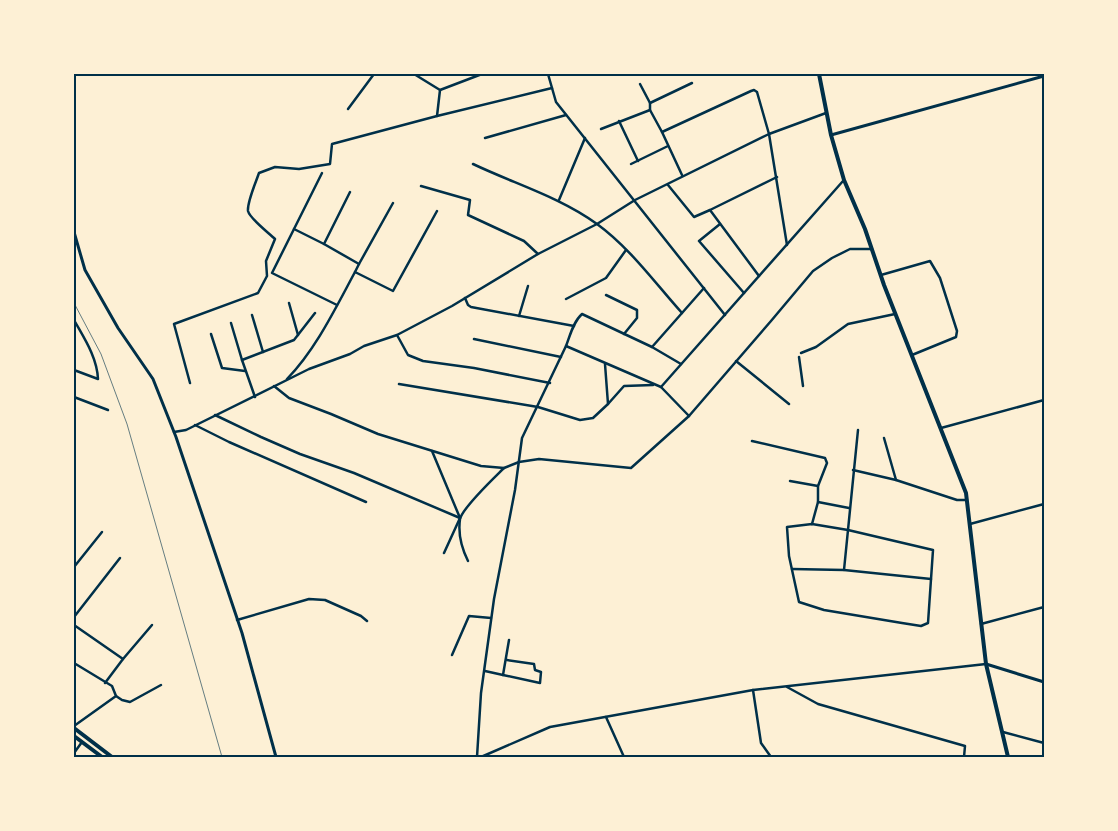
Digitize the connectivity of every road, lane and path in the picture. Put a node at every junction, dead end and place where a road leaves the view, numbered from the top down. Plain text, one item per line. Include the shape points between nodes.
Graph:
1 (374, 74) edge
2 (414, 74) edge
3 (482, 74) edge
4 (548, 74) edge
5 (819, 74) edge
6 (1044, 76) edge
7 (692, 83) dead end
8 (640, 84) dead end
9 (552, 88) junction
10 (440, 90) junction
11 (650, 103) junction
12 (348, 109) dead end
13 (650, 110) junction
14 (826, 113) junction
15 (566, 115) junction
16 (437, 116) junction
17 (619, 121) junction
18 (601, 129) dead end
19 (662, 132) junction
20 (769, 134) junction
21 (831, 135) junction
22 (485, 138) dead end
23 (585, 138) junction
24 (668, 146) junction
25 (638, 161) junction
26 (474, 164) dead end
27 (631, 164) dead end
28 (322, 173) dead end
29 (682, 176) junction
30 (777, 177) junction
31 (844, 180) junction
32 (668, 184) junction
33 (421, 186) dead end
34 (350, 192) dead end
35 (559, 200) junction
36 (635, 200) junction
37 (393, 203) dead end
38 (710, 210) junction
39 (437, 211) dead end
40 (597, 224) junction
41 (720, 224) junction
42 (294, 229) junction
43 (74, 232) edge
44 (324, 244) junction
45 (787, 245) junction
46 (872, 249) junction
47 (626, 250) junction
48 (538, 254) junction
49 (359, 264) junction
50 (355, 272) junction
51 (881, 275) junction
52 (759, 276) junction
53 (528, 286) dead end
54 (704, 288) junction
55 (744, 293) junction
56 (606, 295) dead end
57 (465, 298) junction
58 (566, 299) dead end
59 (288, 303) dead end
60 (337, 305) junction
61 (315, 313) dead end
62 (682, 313) junction
63 (725, 314) junction
64 (896, 314) junction
65 (252, 315) dead end
66 (519, 316) junction
67 (74, 320) edge
68 (232, 324) dead end
69 (574, 326) junction
70 (210, 334) dead end
71 (624, 334) junction
72 (298, 335) junction
73 (397, 335) junction
74 (474, 339) dead end
75 (566, 346) junction
76 (652, 347) junction
77 (263, 352) junction
78 (801, 354) dead end
79 (912, 356) junction
80 (561, 357) junction
81 (798, 357) dead end
82 (242, 360) junction
83 (736, 361) junction
84 (605, 364) junction
85 (681, 364) junction
86 (74, 370) edge
87 (245, 370) junction
88 (286, 380) junction
89 (190, 383) dead end
90 (550, 383) junction
91 (399, 384) dead end
92 (655, 385) junction
93 (273, 386) junction
94 (803, 386) dead end
95 (661, 388) junction
96 (74, 397) edge
97 (255, 397) junction
98 (1044, 400) edge
99 (608, 404) junction
100 (789, 404) dead end
101 (538, 407) junction
102 (108, 410) dead end
103 (215, 414) junction
104 (689, 416) junction
105 (196, 424) junction
106 (940, 428) junction
107 (858, 430) dead end
108 (174, 432) junction
109 (884, 438) dead end
110 (752, 441) dead end
111 (432, 451) junction
112 (519, 462) junction
113 (504, 468) junction
114 (853, 470) junction
115 (896, 480) junction
116 (790, 481) dead end
117 (818, 486) junction
118 (967, 500) junction
119 (366, 502) dead end
120 (818, 502) junction
121 (1044, 504) edge
122 (849, 508) junction
123 (460, 518) junction
124 (812, 524) junction
125 (970, 524) junction
126 (848, 530) junction
127 (102, 532) dead end
128 (444, 552) dead end
129 (120, 558) dead end
130 (468, 561) dead end
131 (74, 567) edge
132 (792, 569) junction
133 (844, 570) junction
134 (931, 579) junction
135 (1044, 607) edge
136 (74, 617) edge
137 (491, 618) junction
138 (237, 620) junction
139 (366, 620) dead end
140 (981, 624) junction
141 (74, 625) edge
142 (152, 625) dead end
143 (508, 640) dead end
144 (452, 655) dead end
145 (123, 659) junction
146 (507, 660) dead end
147 (74, 663) edge
148 (986, 664) junction
149 (484, 671) junction
150 (503, 675) junction
151 (105, 682) junction
152 (1044, 682) edge
153 (161, 685) dead end
154 (785, 686) junction
155 (753, 690) junction
156 (116, 696) junction
157 (606, 717) junction
158 (74, 727) edge
159 (1002, 732) junction
160 (74, 736) edge
161 (82, 742) junction
162 (1044, 743) edge
163 (74, 753) edge
164 (102, 757) edge
165 (112, 757) edge
166 (276, 757) edge
167 (477, 757) edge
168 (481, 757) edge
169 (624, 757) edge
170 (771, 757) edge
171 (964, 757) edge
172 (1008, 757) edge

1 - 12 street
2 - 10 street
3 - 10 street
4 - 9 street
5 - 14 main road
6 - 21 street
7 - 11 street
8 - 11 street
9 - 15 street via 556,102
9 - 16 street
10 - 16 street
11 - 13 street
13 - 17 street
13 - 19 street
14 - 20 street
14 - 21 main road
15 - 22 street
15 - 23 street
16 - 89 street via 332,144 330,164 299,169 275,167 259,173 248,211 275,239 266,261 267,276 258,293 174,324
17 - 18 street
17 - 25 street
19 - 20 street via 754,90
19 - 24 street
20 - 29 street
20 - 30 street
21 - 31 main road
23 - 35 street
23 - 36 street
24 - 25 street
24 - 29 street
25 - 27 street
26 - 35 street
28 - 42 street
29 - 32 street
30 - 38 street
30 - 45 street
31 - 45 street
31 - 46 main road
32 - 36 street
32 - 38 street via 694,217
33 - 48 street via 470,200 468,215 524,241
34 - 44 street
35 - 40 street
36 - 40 street
36 - 54 street
37 - 49 street
38 - 41 street
39 - 50 street via 393,291
40 - 47 street
40 - 48 street
41 - 52 street
41 - 55 street via 699,241
42 - 44 street
42 - 60 street via 272,273
43 - 108 street via 85,270 118,328 153,379
44 - 49 street
45 - 52 street
46 - 51 main road
46 - 83 street via 850,249 813,271
47 - 58 street via 606,278
47 - 62 street
48 - 57 street
49 - 50 street
50 - 60 street
51 - 64 main road
51 - 79 street via 930,261 940,278 957,331 956,337
52 - 55 street
53 - 66 street
54 - 62 street
54 - 63 street
55 - 63 street
56 - 71 street via 638,310 637,318
57 - 66 street via 472,307
57 - 73 street
59 - 72 street
60 - 88 street via 300,365
61 - 72 street
62 - 76 street
63 - 85 street
64 - 78 street via 848,324
64 - 79 main road
65 - 77 street
66 - 69 street
67 - 86 street via 90,349 98,378
68 - 82 street
69 - 71 street via 582,314
69 - 75 street
70 - 87 street via 222,368
71 - 76 street
72 - 77 street via 294,340
73 - 88 street
73 - 90 street via 408,355 423,361
74 - 80 street
75 - 80 street
75 - 84 street
76 - 85 street
77 - 82 street
79 - 106 main road
80 - 90 street
81 - 94 street
82 - 87 street
83 - 100 street
83 - 104 street
84 - 92 street
84 - 99 street
85 - 95 street
87 - 97 street
88 - 93 street
90 - 101 street
91 - 101 street
92 - 95 street
92 - 99 street via 624,386
93 - 97 street
93 - 111 street via 289,398 378,434
95 - 104 street
96 - 102 street
97 - 103 street
98 - 106 street
99 - 101 street via 593,418 580,420
101 - 112 street via 522,438
103 - 105 street
103 - 123 street via 300,454
104 - 112 street via 631,468 539,459
105 - 108 street
105 - 119 street
106 - 118 main road
107 - 114 street
108 - 138 street
109 - 115 street
110 - 117 street via 825,458 827,463
111 - 113 street via 481,466
111 - 123 street
112 - 113 street
112 - 137 street
113 - 123 street
114 - 115 street
114 - 122 street
115 - 118 street via 957,500
116 - 117 street
117 - 120 street
118 - 125 main road
120 - 122 street
120 - 124 street
121 - 125 street
122 - 126 street
123 - 128 street
123 - 130 street via 462,547
124 - 126 street
124 - 132 street via 787,527
125 - 140 main road
126 - 133 street
126 - 134 street via 932,550
127 - 131 street
129 - 136 street
132 - 133 street
132 - 134 street via 799,602 824,610 921,626 928,622
133 - 134 street
135 - 140 street
137 - 144 street via 468,616
137 - 149 street
138 - 139 street via 309,599 324,600
138 - 166 street
140 - 148 main road
141 - 145 street
142 - 145 street
143 - 150 street
145 - 151 street
146 - 150 street via 534,664 535,670 541,672 540,683
147 - 151 street
148 - 152 street
148 - 154 street
148 - 159 main road
149 - 150 street
149 - 167 street
151 - 156 street via 112,686
153 - 156 street via 130,702
154 - 155 street
154 - 171 street via 818,704 966,746
155 - 157 street
155 - 170 street via 760,742
156 - 158 street
157 - 168 street via 550,727
157 - 169 street
158 - 165 main road
159 - 162 street
159 - 172 main road
160 - 161 main road
161 - 163 street
161 - 164 main road

